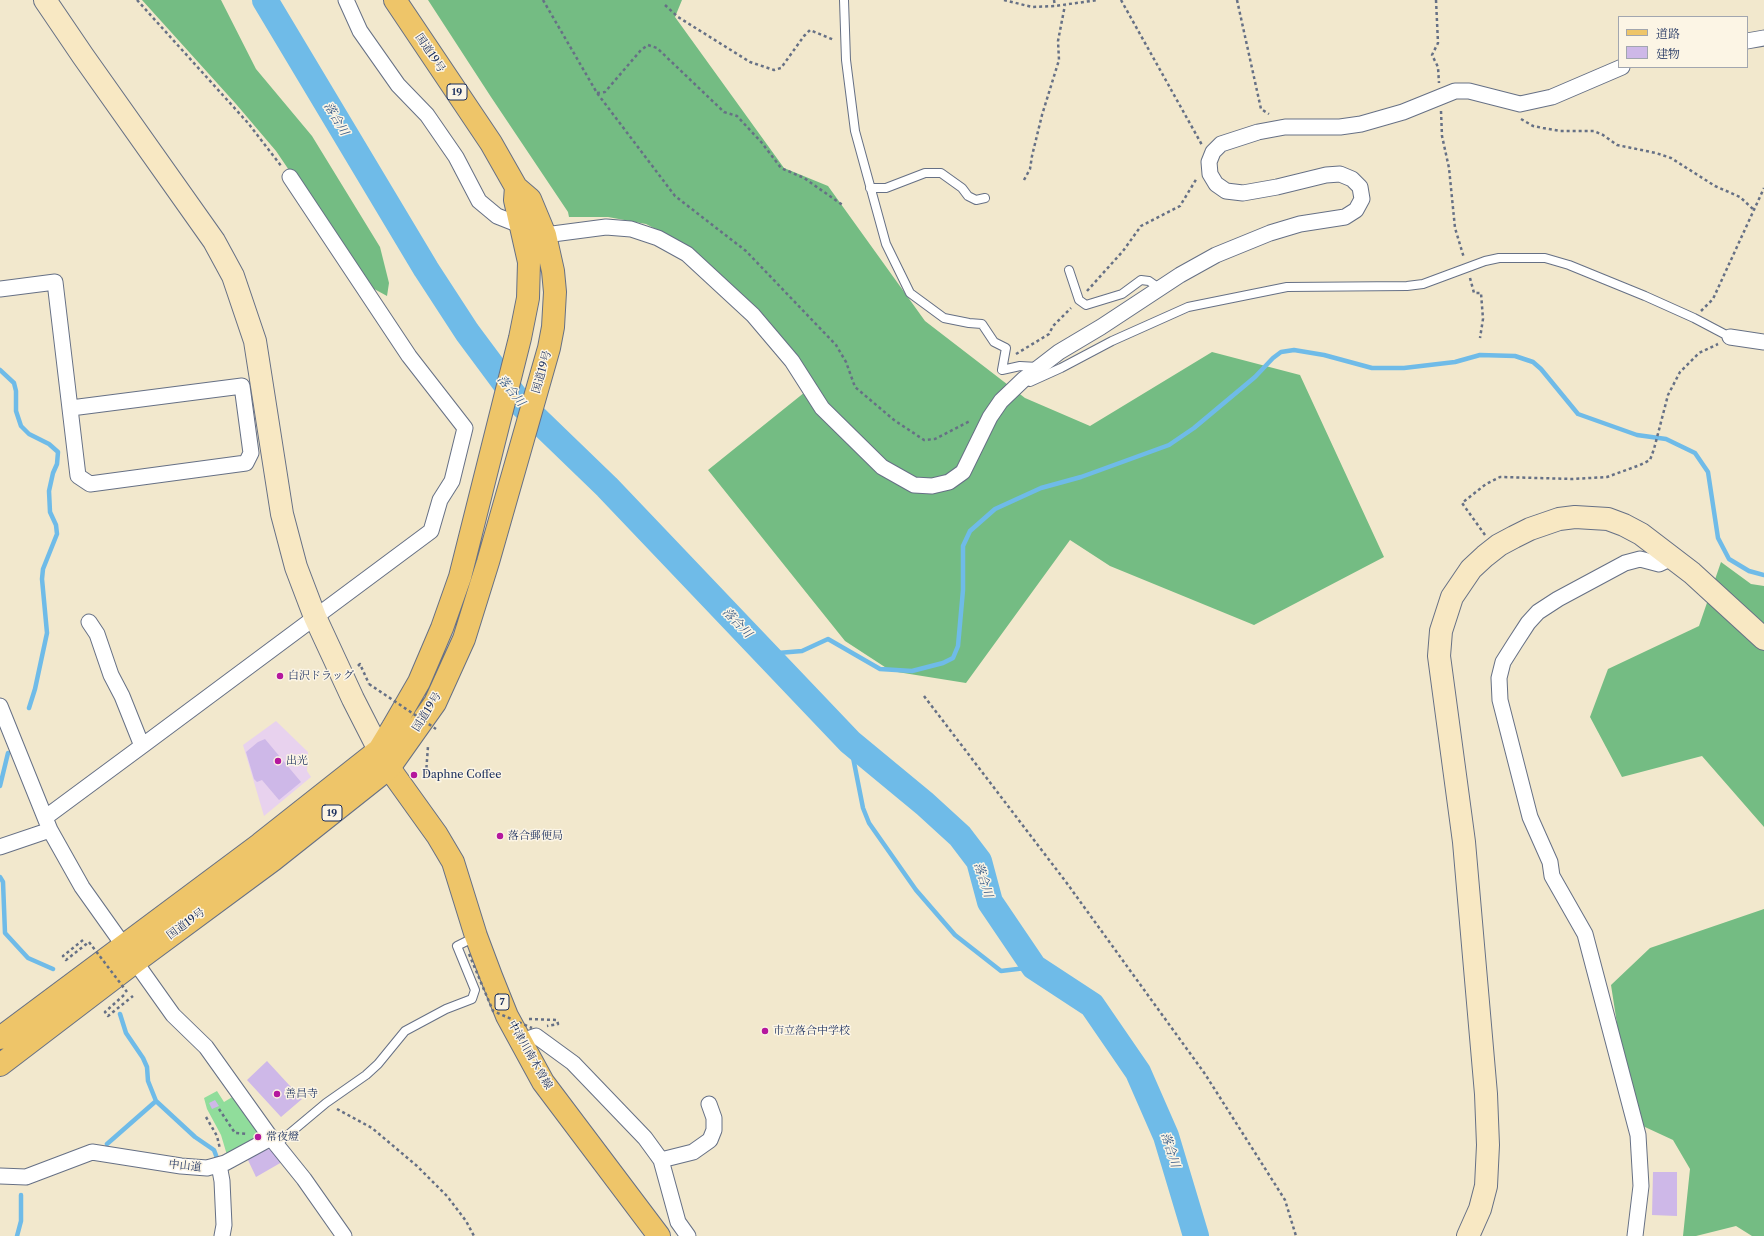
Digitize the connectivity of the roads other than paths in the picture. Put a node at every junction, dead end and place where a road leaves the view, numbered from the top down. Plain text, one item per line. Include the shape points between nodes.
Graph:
1 (45, 0) edge
2 (346, 0) edge
3 (395, 0) edge
4 (844, 0) edge
5 (1764, 38) edge
6 (1748, 41) edge
7 (1620, 68) edge
8 (290, 177) road end
9 (516, 187) junction
10 (870, 188) junction
11 (985, 198) dead end
12 (520, 225) junction
13 (545, 235) junction
14 (1069, 270) dead end
15 (1159, 288) junction
16 (0, 289) edge
17 (1730, 337) joint
18 (1764, 342) edge
19 (1038, 367) junction
20 (1024, 379) junction
21 (71, 408) junction
22 (1672, 558) junction
23 (315, 617) junction
24 (89, 622) dead end
25 (1760, 629) edge
26 (0, 706) edge
27 (142, 746) junction
28 (384, 759) junction
29 (48, 823) junction
30 (0, 847) edge
31 (472, 945) junction
32 (129, 954) junction
33 (526, 1034) junction
34 (0, 1038) edge
35 (0, 1065) edge
36 (709, 1104) dead end
37 (274, 1141) junction
38 (660, 1160) junction
39 (222, 1164) junction
40 (0, 1176) edge
41 (222, 1236) edge
42 (344, 1236) edge
43 (660, 1236) edge
44 (688, 1236) edge
45 (1468, 1236) edge
46 (1635, 1236) edge

1 - 23 street via 214,241 233,276 255,341 282,514 296,567
2 - 12 street via 360,31 398,85 427,114 456,157 479,201 497,216
3 - 9 main road, 国道19号 / 19 via 491,143
4 - 10 lane via 855,131
5 - 6 street
7 - 15 street via 1552,97 1520,104 1469,91 1455,91 1404,112 1360,124 1285,128 1258,132 1221,144 1210,162 1210,174 1216,184 1226,191 1243,193 1340,174 1352,179 1360,187 1362,199 1356,210 1345,217 1300,224 1270,233 1216,256
8 - 23 street via 409,356 464,428 452,481 440,500 431,531
9 - 12 main road, 国道19号 / 19
9 - 13 main road, 国道19号 / 19 via 530,199
10 - 11 lane via 886,188 925,173 941,173 962,188 968,196 976,200
10 - 19 lane via 886,244 910,293 944,318 982,324 994,342 1006,348 1002,370 1020,366
12 - 13 street
12 - 28 main road, 国道19号 / 19 via 529,262 528,298 460,577 442,628
13 - 20 street via 606,227 631,229 658,238 687,254 753,315 792,361 822,408 882,467 914,485 932,486 949,482 963,472 1000,401
13 - 28 main road, 国道19号 / 19 via 555,292 553,327 488,562 464,639 435,703
14 - 15 lane via 1079,300 1086,305 1122,294 1141,280 1149,281
15 - 19 street
16 - 21 street via 55,282
17 - 18 street
17 - 20 lane via 1694,318 1570,265 1546,258 1498,258 1423,284 1287,288 1188,307 1030,382
19 - 20 street
21 - 21 street via 78,476 90,484 246,463 251,453 242,386
22 - 25 street
22 - 45 street via 1624,524 1608,519 1560,519 1530,529 1499,544 1485,556 1471,570 1452,597 1441,631 1439,656 1464,842 1486,1094 1486,1186 1480,1209
22 - 46 street via 1659,564 1640,559 1625,563 1538,612 1503,662 1499,678 1500,700 1530,818 1550,862 1552,876 1585,934 1638,1135 1641,1186
23 - 27 street
23 - 28 street
24 - 27 street via 97,634 111,675
26 - 29 street
27 - 29 street
28 - 31 main road, 中津川南木曽線 / 7 via 453,862
28 - 32 main road, 国道19号 / 19 via 273,860
29 - 30 street
29 - 32 street via 82,887
31 - 33 main road, 中津川南木曽線 / 7 via 508,1016
31 - 37 lane via 457,946 474,990 472,999 446,1009 405,1031 366,1076
32 - 34 main road, 国道19号 / 19
32 - 35 main road, 国道19号 / 19
32 - 37 street via 173,1015 206,1047
33 - 38 street via 536,1036 573,1063 644,1138
33 - 43 main road, 中津川南木曽線 / 7 via 543,1082
36 - 38 street via 714,1118 714,1130 710,1140 693,1152
37 - 39 street, 中山道 via 257,1146
37 - 42 street
38 - 44 street via 678,1222
39 - 40 street, 中山道 via 207,1168 181,1166 92,1152 26,1177
39 - 41 street

